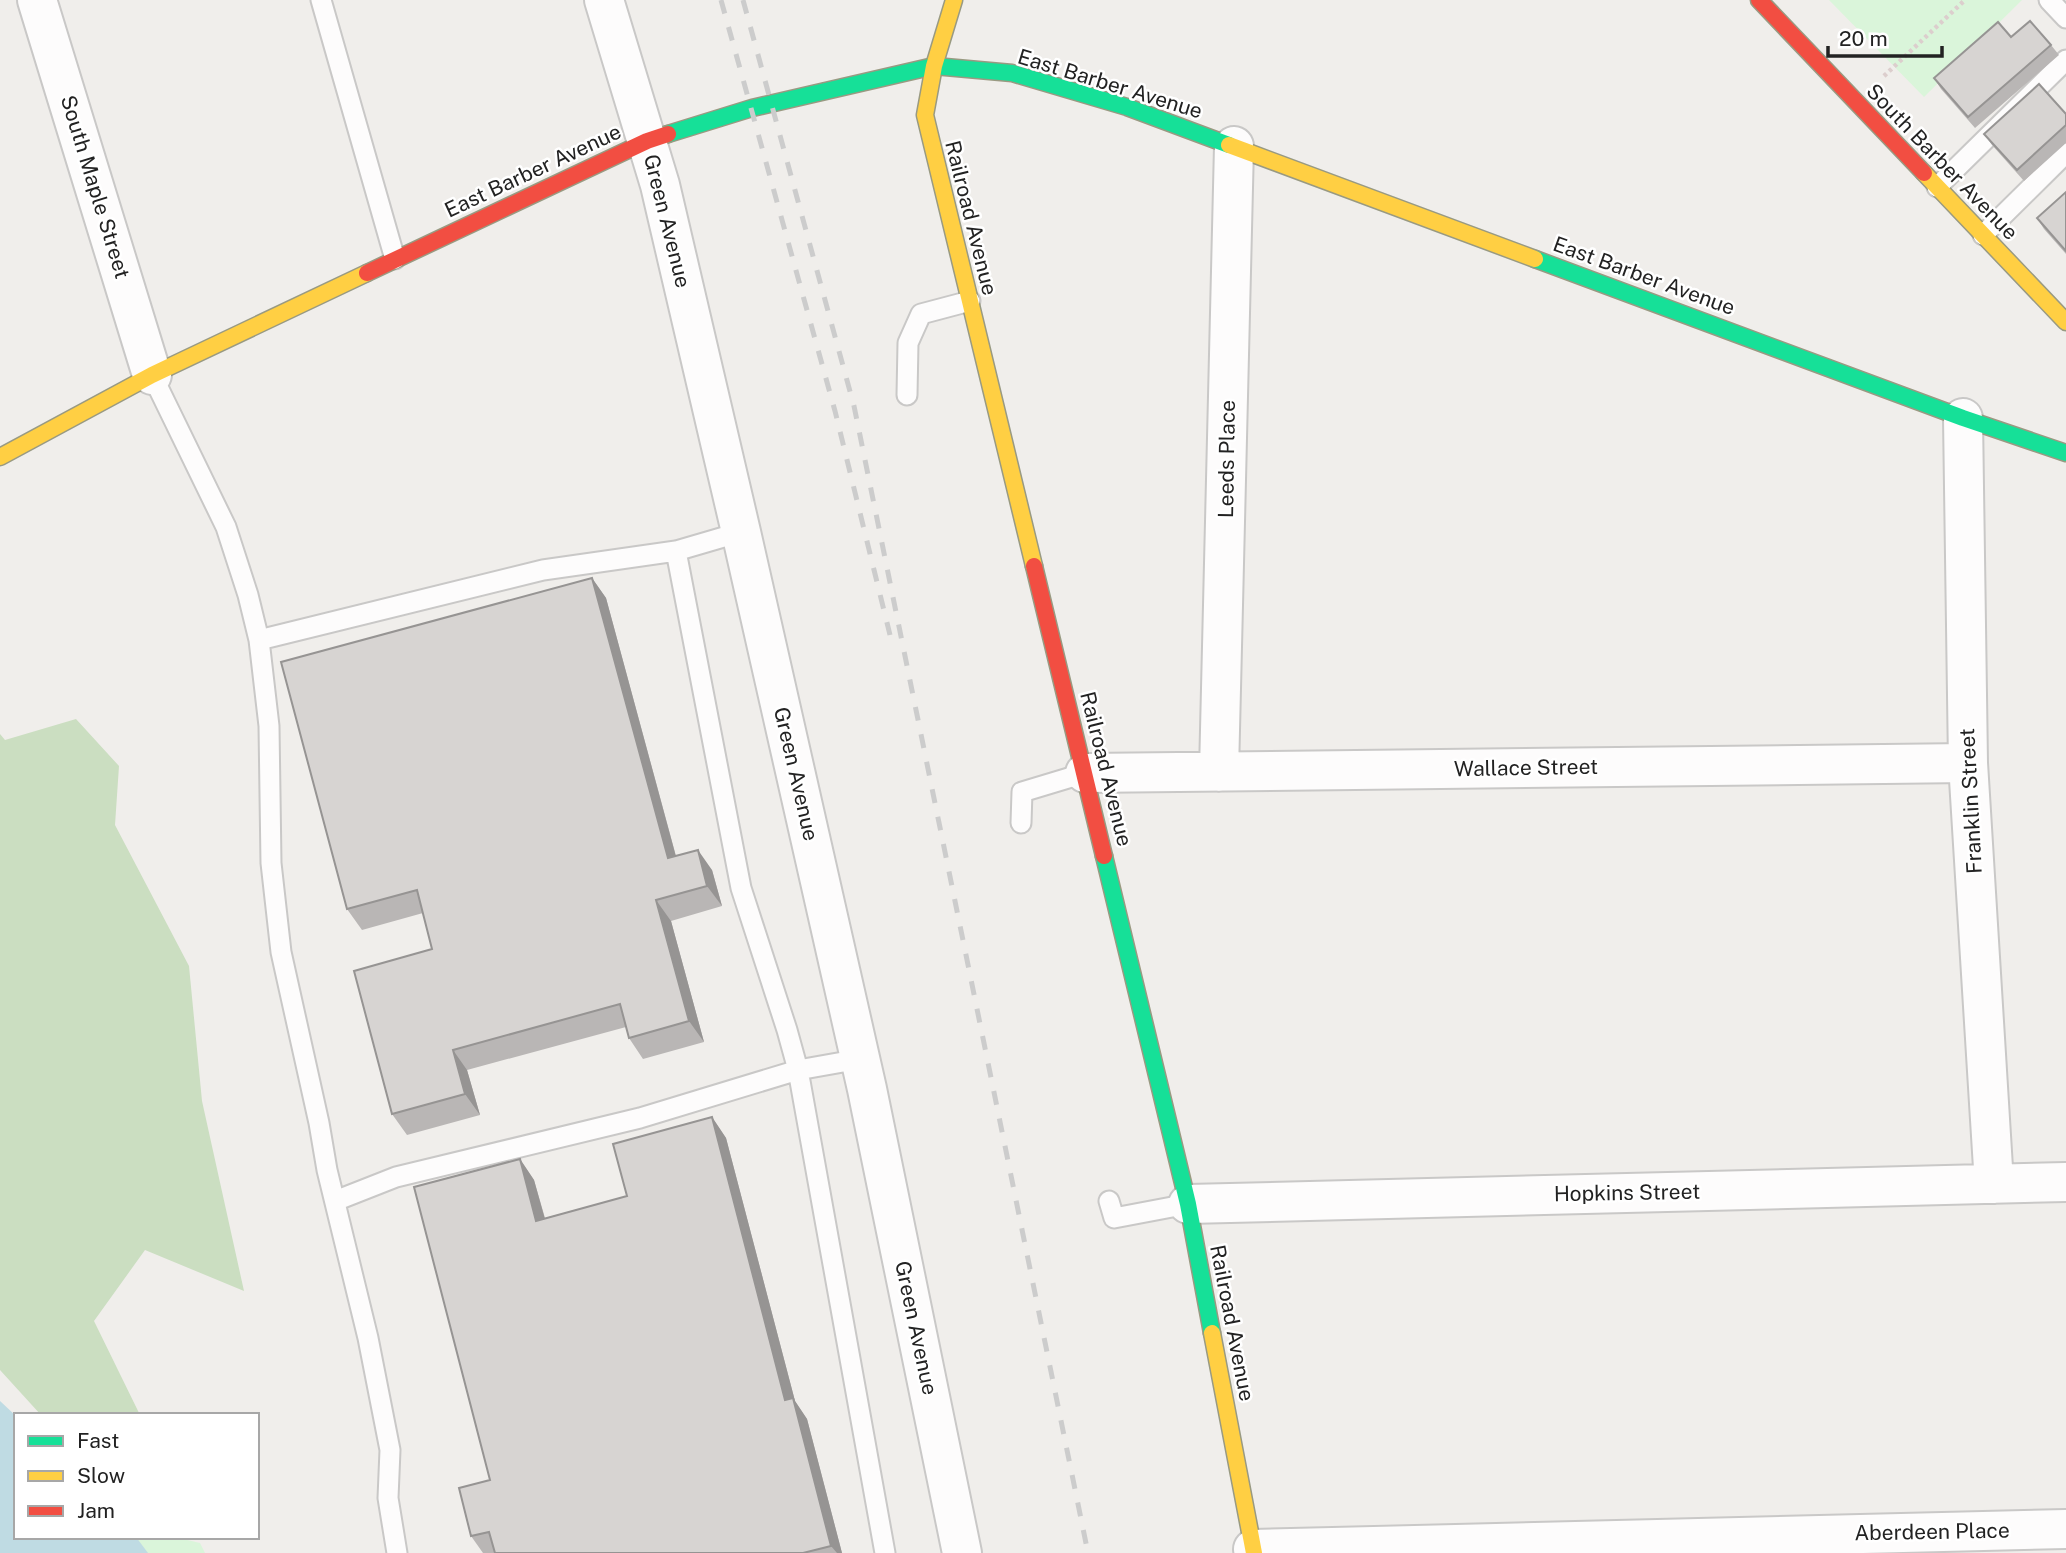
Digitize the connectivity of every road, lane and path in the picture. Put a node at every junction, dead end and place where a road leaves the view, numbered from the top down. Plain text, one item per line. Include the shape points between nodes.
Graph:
1 (37, 0) edge
2 (321, 0) edge
3 (604, 0) edge
4 (954, 0) edge
5 (1759, 0) edge
6 (1965, 0) edge
7 (2049, 0) edge
8 (2066, 18) edge
9 (2066, 60) edge
10 (934, 66) junction
11 (1856, 102) junction
12 (647, 141) junction
13 (1234, 146) junction
14 (2066, 153) edge
15 (1937, 187) junction
16 (1983, 235) junction
17 (396, 259) junction
18 (970, 301) junction
19 (2066, 322) edge
20 (152, 374) junction
21 (907, 396) dead end
22 (1963, 418) junction
23 (2066, 453) edge
24 (0, 457) edge
25 (741, 532) junction
26 (676, 551) junction
27 (259, 640) junction
28 (1968, 763) junction
29 (1219, 772) junction
30 (1085, 773) junction
31 (1021, 823) dead end
32 (860, 1059) junction
33 (798, 1070) junction
34 (2066, 1182) edge
35 (1994, 1184) junction
36 (335, 1201) junction
37 (1109, 1202) dead end
38 (1188, 1205) junction
39 (2066, 1528) edge
40 (1247, 1552) edge
41 (397, 1553) edge
42 (885, 1553) edge
43 (962, 1553) edge

1 - 20 street, South Maple Street
2 - 17 lane
3 - 12 street, Green Avenue
4 - 10 street, Railroad Avenue
5 - 11 street, South Barber Avenue
6 - 11 path
7 - 8 lane
9 - 15 lane
10 - 12 street, East Barber Avenue via 773,103
10 - 13 street, East Barber Avenue via 1012,74 1127,107
10 - 18 street, Railroad Avenue via 925,115
11 - 15 street, South Barber Avenue
12 - 17 street, East Barber Avenue
12 - 25 street, Green Avenue
13 - 22 street, East Barber Avenue
13 - 29 street, Leeds Place
14 - 16 lane
15 - 16 street, South Barber Avenue
16 - 19 street, South Barber Avenue
17 - 20 street, East Barber Avenue
18 - 21 lane via 921,314 908,343
18 - 30 street, Railroad Avenue
20 - 24 street, East Barber Avenue
20 - 27 lane via 226,527
22 - 23 street, East Barber Avenue
22 - 28 street, Franklin Street
25 - 26 lane
25 - 32 street, Green Avenue
26 - 27 lane via 543,570
26 - 33 lane via 741,888
27 - 36 lane via 269,726 271,863 281,952
28 - 29 street, Wallace Street
28 - 35 street, Franklin Street
29 - 30 street, Wallace Street
30 - 31 lane via 1022,792
30 - 38 street, Railroad Avenue
32 - 33 lane
32 - 43 street, Green Avenue
33 - 36 lane via 640,1118 396,1177
33 - 42 lane
34 - 35 street, Hopkins Street
35 - 38 street, Hopkins Street
36 - 41 lane via 390,1450 388,1490
37 - 38 lane via 1114,1218
38 - 40 street, Railroad Avenue
39 - 40 street, Aberdeen Place

